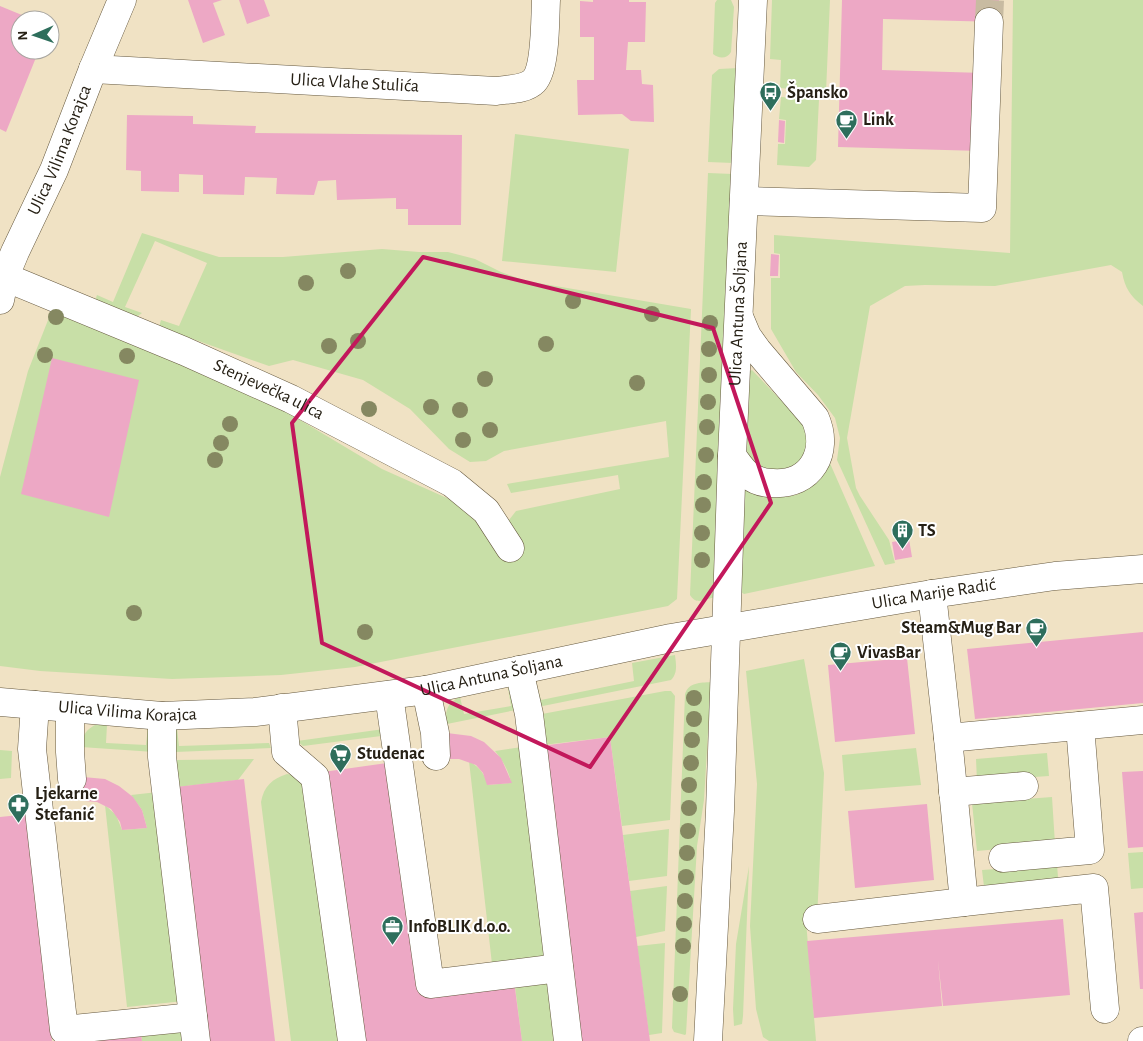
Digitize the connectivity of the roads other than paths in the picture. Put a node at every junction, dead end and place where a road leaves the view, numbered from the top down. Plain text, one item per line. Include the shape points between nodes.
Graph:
1 (122, 0) edge
2 (546, 0) edge
3 (753, 0) edge
4 (989, 22) tunnel mouth
5 (93, 69) junction
6 (744, 201) junction
7 (2, 284) edge
8 (738, 316) junction
9 (732, 456) junction
10 (510, 548) dead end
11 (1143, 569) edge
12 (932, 594) junction
13 (726, 629) junction
14 (519, 670) junction
15 (426, 690) junction
16 (389, 695) junction
17 (0, 702) edge
18 (35, 705) junction
19 (282, 708) junction
20 (70, 709) junction
21 (255, 712) joint
22 (162, 716) junction
23 (1143, 720) edge
24 (1080, 726) junction
25 (948, 738) junction
26 (436, 756) dead end
27 (72, 779) dead end
28 (1024, 786) dead end
29 (954, 792) junction
30 (1090, 850) junction
31 (1003, 858) dead end
32 (1094, 888) junction
33 (964, 902) junction
34 (818, 919) dead end
35 (559, 968) junction
36 (1105, 1009) dead end
37 (195, 1029) edge
38 (352, 1041) edge
39 (568, 1041) edge
40 (708, 1041) edge

1 - 5 street, Ulica Vilima Korajca
2 - 5 street, Ulica Vlahe Stulića via 542,65 534,81 523,88 496,91
3 - 6 street, Ulica Antuna Šoljana
4 - 6 street via 982,208
5 - 7 street, Ulica Vilima Korajca via 54,170
6 - 8 street, Ulica Antuna Šoljana
7 - 10 street, Stenjevečka ulica via 184,351 291,399 452,483 486,512
8 - 9 street, Ulica Antuna Šoljana
8 - 9 street via 757,350 815,418 821,444 813,466 795,482 786,484 757,480 748,475
9 - 13 street, Ulica Antuna Šoljana
11 - 12 street, Ulica Marije Radić via 1055,576
12 - 13 street, Ulica Marije Radić
12 - 25 street
13 - 14 street, Ulica Antuna Šoljana
13 - 40 street, Ulica Antuna Šoljana
14 - 15 street, Ulica Antuna Šoljana
14 - 35 street via 529,714
15 - 16 street, Ulica Antuna Šoljana
15 - 26 street
16 - 19 street, Ulica Antuna Šoljana
16 - 35 street via 430,984
17 - 18 street, Ulica Vilima Korajca
18 - 20 street, Ulica Vilima Korajca
18 - 37 street via 32,749 64,1030
19 - 21 street, Ulica Antuna Šoljana
19 - 38 street via 286,752 315,777
20 - 22 street, Ulica Vilima Korajca
20 - 27 street
21 - 22 street, Ulica Vilima Korajca
22 - 37 street via 162,756
23 - 24 street
24 - 25 street
24 - 30 street
25 - 29 street
28 - 29 street
29 - 33 street
30 - 31 street
30 - 32 street
32 - 33 street
32 - 36 street
33 - 34 street
35 - 39 street

